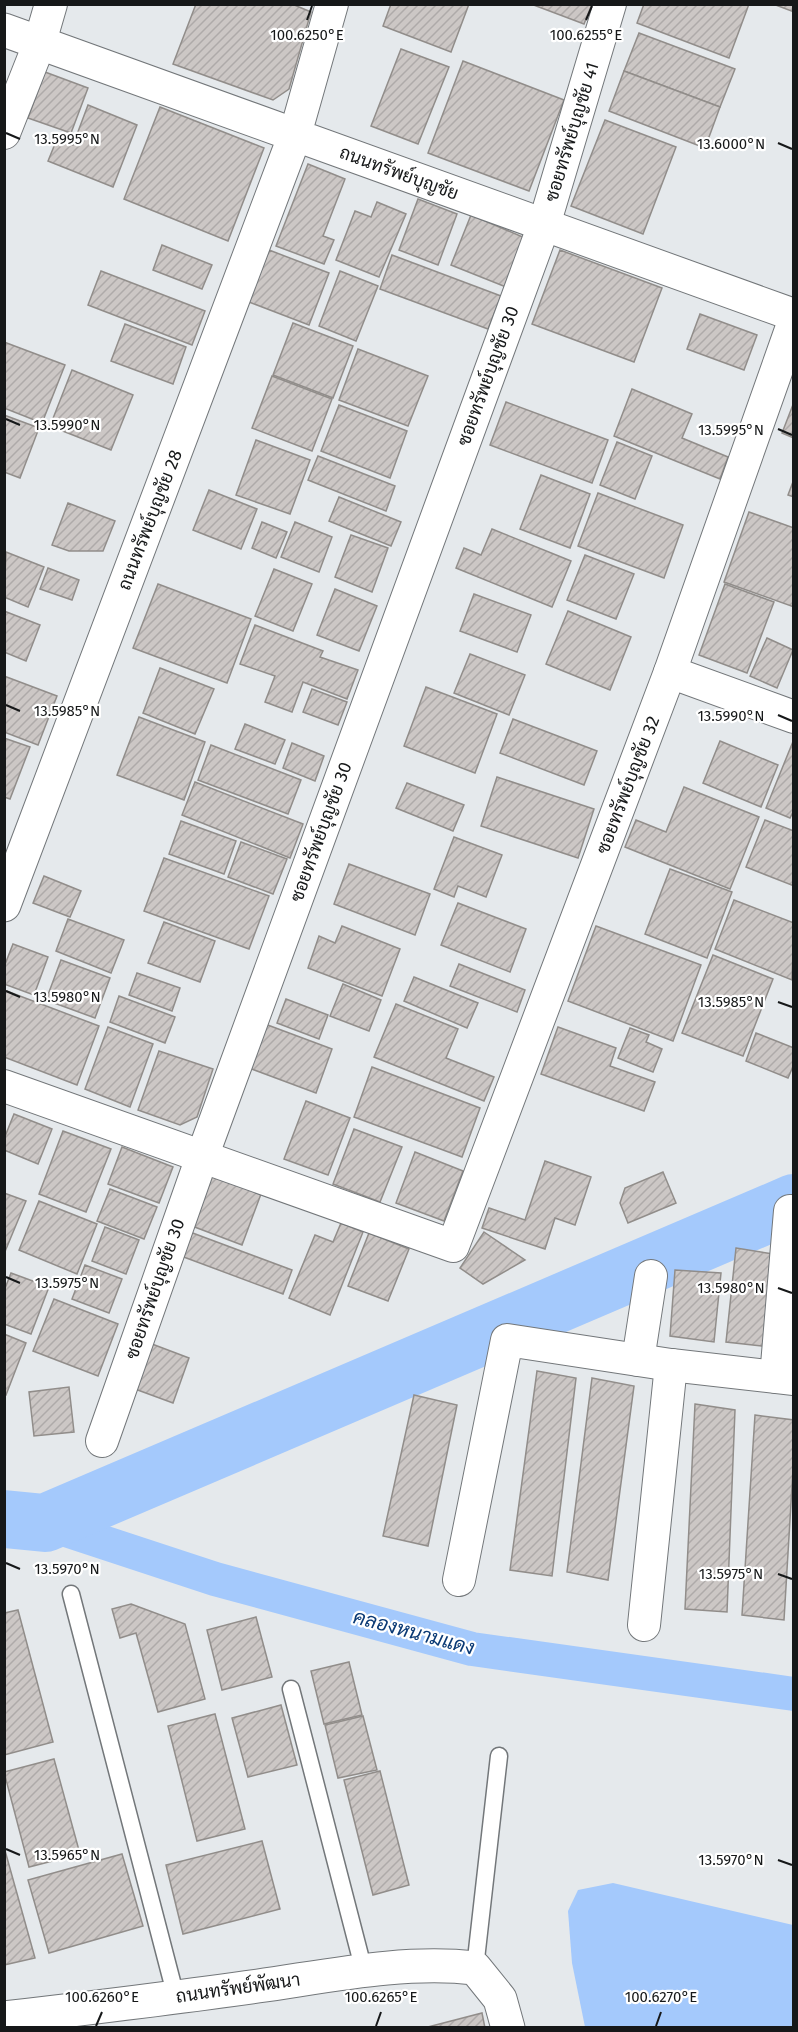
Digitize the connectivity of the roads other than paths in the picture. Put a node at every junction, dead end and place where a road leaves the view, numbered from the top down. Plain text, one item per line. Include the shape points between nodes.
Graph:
1 (51, 4) edge
2 (332, 4) edge
3 (610, 4) edge
4 (4, 30) edge
5 (40, 42) junction
6 (4, 132) edge
7 (295, 135) junction
8 (544, 225) junction
9 (794, 315) edge
10 (794, 321) edge
11 (670, 672) junction
12 (794, 717) edge
13 (4, 905) edge
14 (4, 1086) edge
15 (202, 1157) junction
16 (790, 1211) dead end
17 (651, 1276) dead end
18 (638, 1360) junction
19 (671, 1365) junction
20 (785, 1378) edge
21 (102, 1441) dead end
22 (459, 1580) dead end
23 (71, 1594) dead end
24 (644, 1625) dead end
25 (291, 1689) dead end
26 (499, 1755) dead end
27 (475, 1968) junction
28 (364, 1971) junction
29 (176, 1997) junction
30 (4, 2018) edge
31 (508, 2028) edge

1 - 5 street
2 - 7 street
3 - 8 street, ซอยทรัพย์บุญชัย 41
4 - 5 street, ถนนทรัพย์บุญชัย
5 - 6 street
5 - 7 street, ถนนทรัพย์บุญชัย
7 - 8 street, ถนนทรัพย์บุญชัย
7 - 13 street, ถนนทรัพย์บุญชัย 28
8 - 9 street, ถนนทรัพย์บุญชัย
8 - 15 street, ซอยทรัพย์บุญชัย 30
10 - 11 street, ซอยทรัพย์บุญชัย 32
11 - 12 street
11 - 15 street, ซอยทรัพย์บุญชัย 32 via 453,1246
14 - 15 street
15 - 21 street, ซอยทรัพย์บุญชัย 30
16 - 20 street
17 - 18 street
18 - 19 street
18 - 22 street via 507,1340
19 - 20 street
19 - 24 street
23 - 29 lane
25 - 28 lane
26 - 27 lane
27 - 28 street, ถนนทรัพย์พัฒนา via 442,1965
27 - 31 street via 500,1999
28 - 29 street, ถนนทรัพย์พัฒนา
29 - 30 street, ถนนทรัพย์พัฒนา

